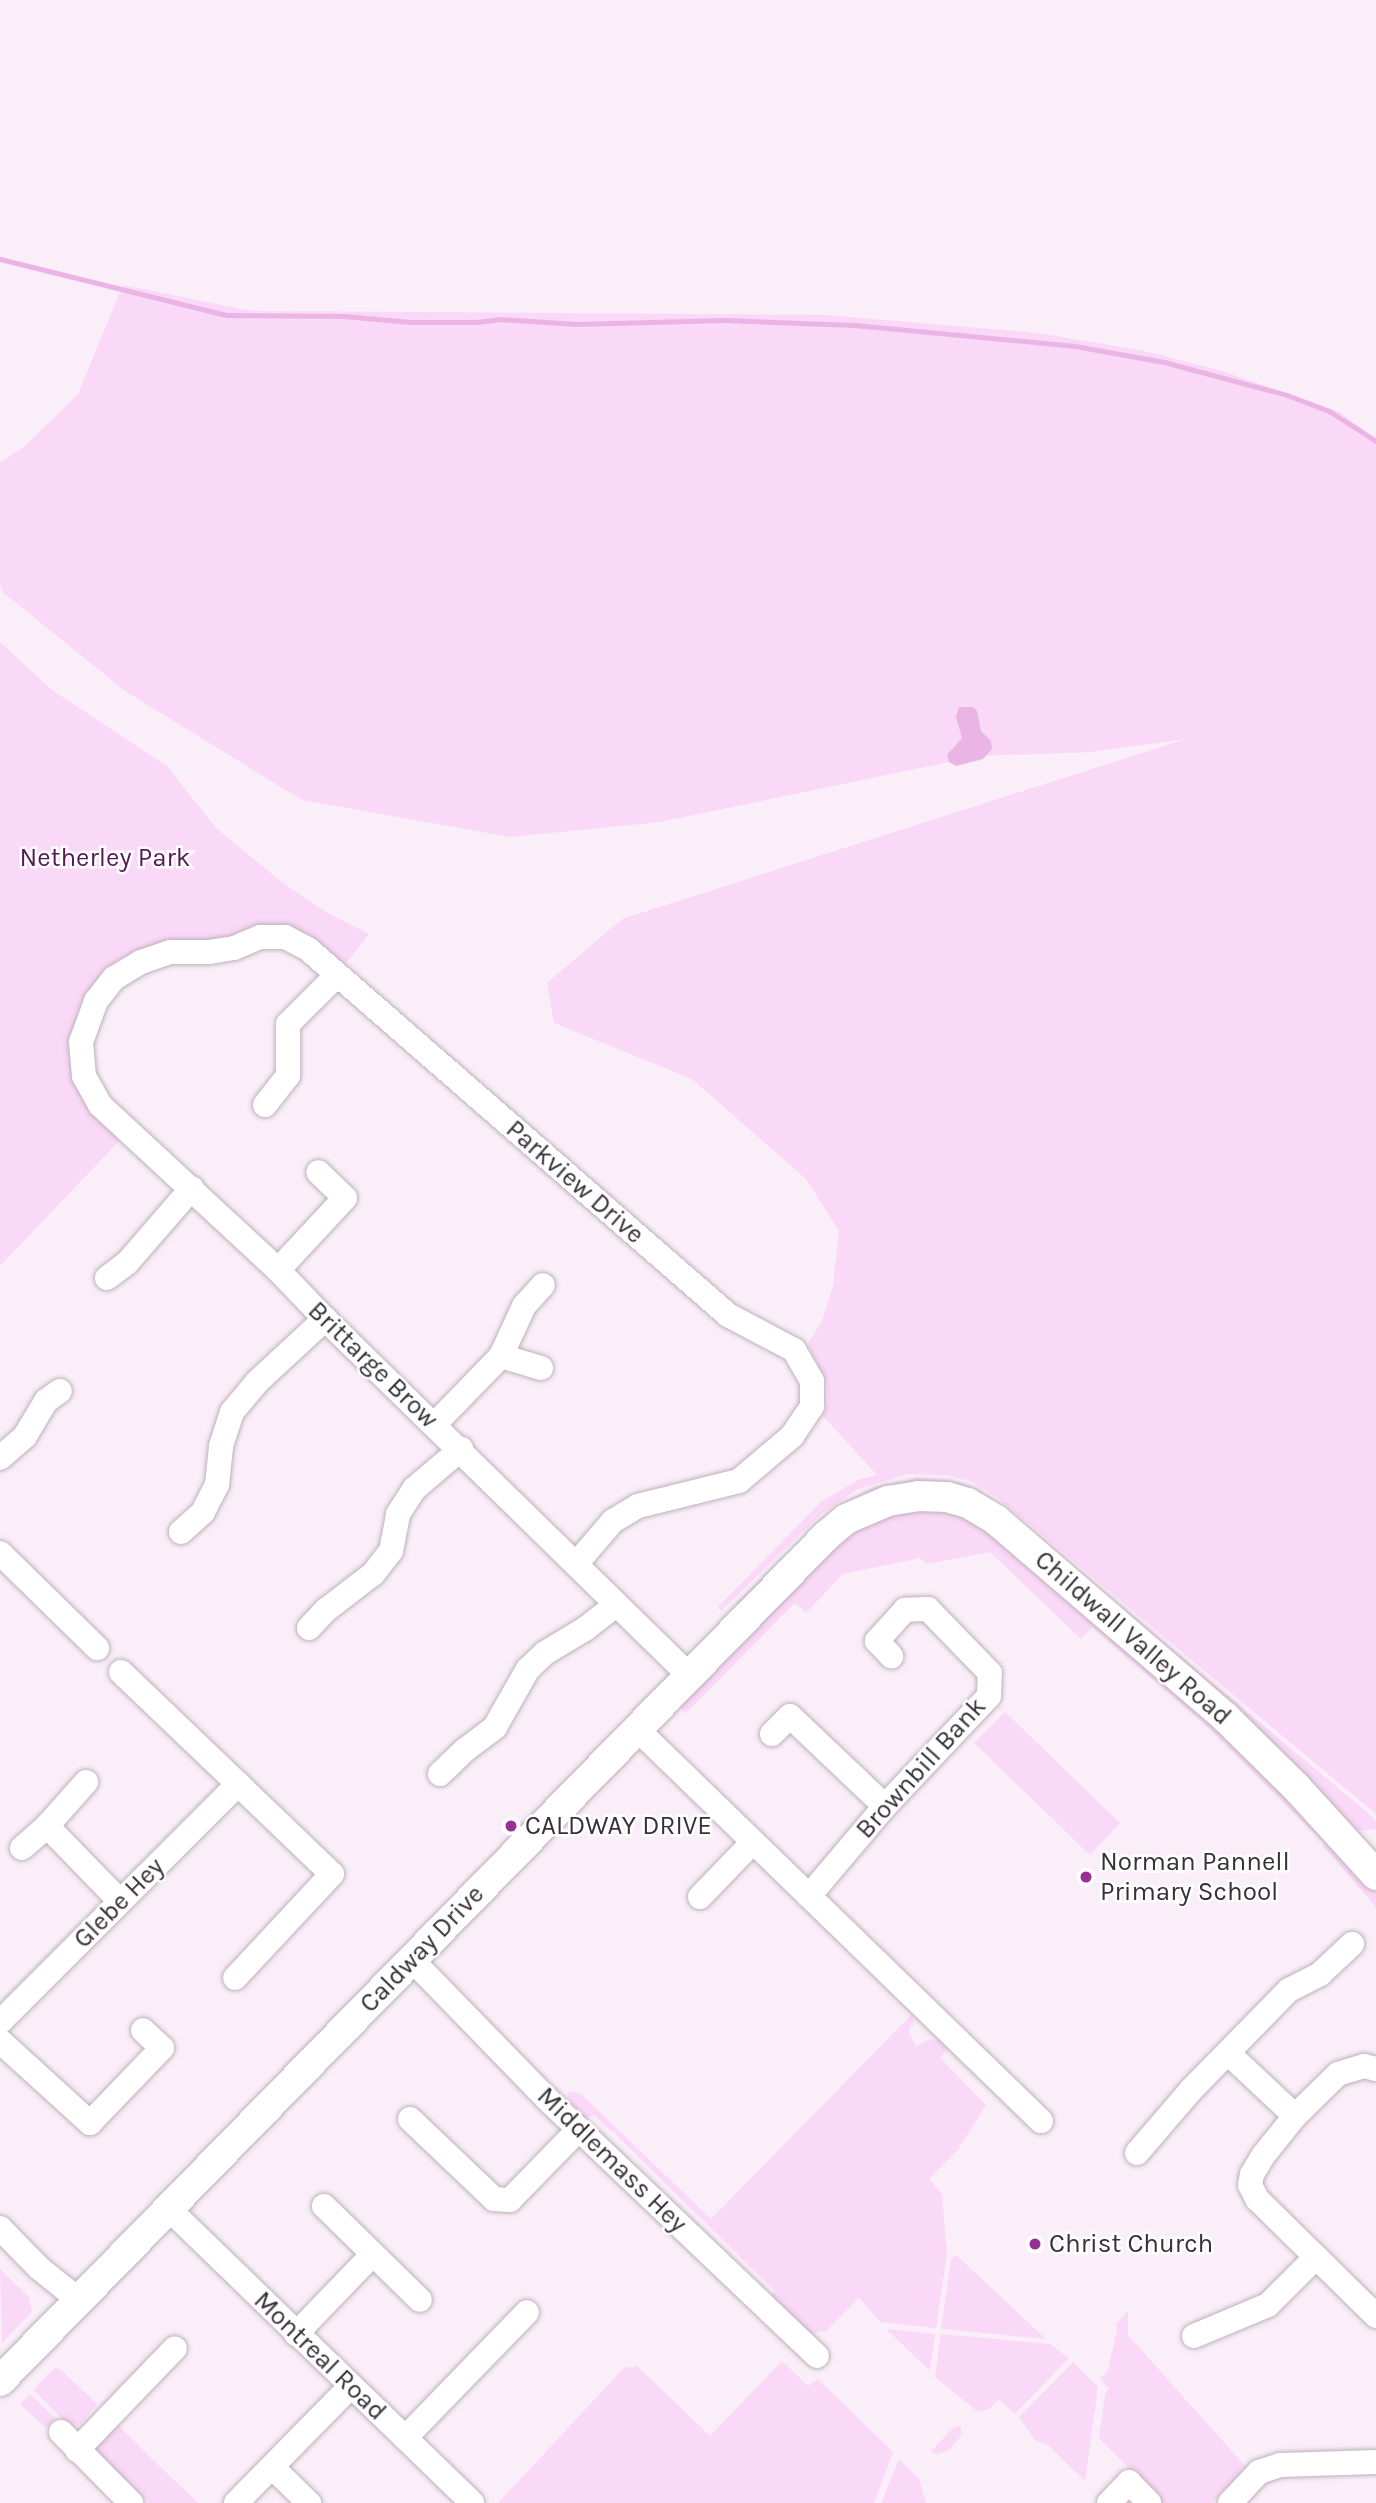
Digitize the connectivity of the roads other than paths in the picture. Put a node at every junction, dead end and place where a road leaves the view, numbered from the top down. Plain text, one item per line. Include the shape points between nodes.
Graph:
1 (337, 975) junction
2 (81, 1042) joint
3 (265, 1105) dead end
4 (318, 1172) dead end
5 (192, 1188) junction
6 (278, 1270) junction
7 (107, 1278) dead end
8 (543, 1285) dead end
9 (324, 1319) junction
10 (501, 1356) junction
11 (541, 1368) dead end
12 (60, 1391) dead end
13 (434, 1425) junction
14 (461, 1449) junction
15 (0, 1458) edge
16 (846, 1519) joint
17 (181, 1532) dead end
18 (0, 1553) edge
19 (576, 1564) junction
20 (616, 1605) junction
21 (309, 1628) dead end
22 (97, 1648) dead end
23 (891, 1656) dead end
24 (121, 1672) dead end
25 (690, 1676) junction
26 (637, 1729) junction
27 (772, 1734) dead end
28 (440, 1774) dead end
29 (86, 1782) dead end
30 (238, 1784) junction
31 (885, 1806) junction
32 (47, 1826) junction
33 (752, 1843) junction
34 (22, 1849) dead end
35 (1376, 1875) edge
36 (809, 1896) junction
37 (700, 1897) dead end
38 (120, 1901) junction
39 (1352, 1944) dead end
40 (412, 1960) junction
41 (235, 1978) dead end
42 (3, 2014) edge
43 (143, 2030) dead end
44 (0, 2041) edge
45 (1228, 2053) junction
46 (1376, 2069) edge
47 (1295, 2116) junction
48 (409, 2119) dead end
49 (1041, 2121) dead end
50 (579, 2129) junction
51 (1137, 2153) dead end
52 (324, 2206) dead end
53 (169, 2209) junction
54 (0, 2228) edge
55 (372, 2255) junction
56 (1316, 2257) junction
57 (79, 2300) junction
58 (420, 2300) dead end
59 (527, 2312) dead end
60 (1376, 2316) edge
61 (296, 2334) junction
62 (1194, 2336) dead end
63 (175, 2347) dead end
64 (817, 2356) dead end
65 (0, 2381) edge
66 (351, 2386) junction
67 (405, 2438) junction
68 (1376, 2462) edge
69 (272, 2467) junction
70 (131, 2503) edge
71 (236, 2503) edge
72 (309, 2503) edge
73 (472, 2503) edge
74 (1109, 2503) edge
75 (1149, 2503) edge
76 (1230, 2503) edge

1 - 2 street, Parkview Drive via 308,949 285,937 260,937 208,952 170,952 114,978 96,1001
1 - 3 street via 288,1024 288,1076
1 - 19 street, Parkview Drive via 728,1315 794,1350 811,1381 811,1406 792,1436 739,1481 638,1506 613,1521
2 - 5 street, Brittarge Brow via 84,1076 100,1105
4 - 6 street via 345,1198
5 - 6 street, Brittarge Brow
5 - 7 street via 127,1263
6 - 9 street, Brittarge Brow
8 - 10 street via 524,1306
9 - 13 street, Brittarge Brow
9 - 17 street via 232,1412 221,1446 217,1485 203,1512
10 - 11 street
10 - 13 street
12 - 15 street via 46,1401 24,1436
13 - 14 street, Brittarge Brow
14 - 19 street, Brittarge Brow
14 - 21 street via 414,1489 398,1514 391,1551 373,1574
16 - 25 main road, Caldway Drive
16 - 35 main road, Childwall Valley Road via 888,1501 918,1496 968,1503 996,1520 1226,1717
18 - 22 street
19 - 20 street, Brittarge Brow
20 - 25 street, Brittarge Brow
20 - 28 street via 528,1669 495,1727
23 - 31 street, Brownbill Bank via 877,1641 905,1611 928,1609 990,1673 989,1696
24 - 30 street
25 - 26 main road, Caldway Drive
26 - 33 street
26 - 40 main road, Caldway Drive
27 - 31 street via 790,1716
29 - 32 street
30 - 38 street, Glebe Hey
30 - 41 street via 332,1874
31 - 36 street, Brownbill Bank
32 - 34 street
32 - 38 street
33 - 36 street
33 - 37 street
36 - 49 street
38 - 42 street, Glebe Hey
39 - 45 street via 1320,1974 1289,1990
40 - 50 street, Middlemass Hey
40 - 53 main road, Caldway Drive
43 - 44 street via 162,2048 90,2123
45 - 47 street
45 - 51 street
46 - 47 street via 1364,2066 1338,2074
47 - 56 street via 1262,2156 1250,2185 1257,2199
48 - 50 street via 494,2199 510,2200
50 - 64 street, Middlemass Hey
52 - 55 street
53 - 57 main road, Caldway Drive
53 - 61 street, Montreal Road
54 - 57 street
55 - 58 street
55 - 61 street
56 - 60 street
56 - 62 street via 1268,2305
57 - 65 main road, Caldway Drive
59 - 67 street
61 - 66 street, Montreal Road
63 - 70 street via 69,2441
66 - 67 street, Montreal Road
66 - 69 street
67 - 73 street, Montreal Road
68 - 76 street via 1280,2465 1259,2472
69 - 71 street
69 - 72 street
74 - 75 street via 1129,2482

